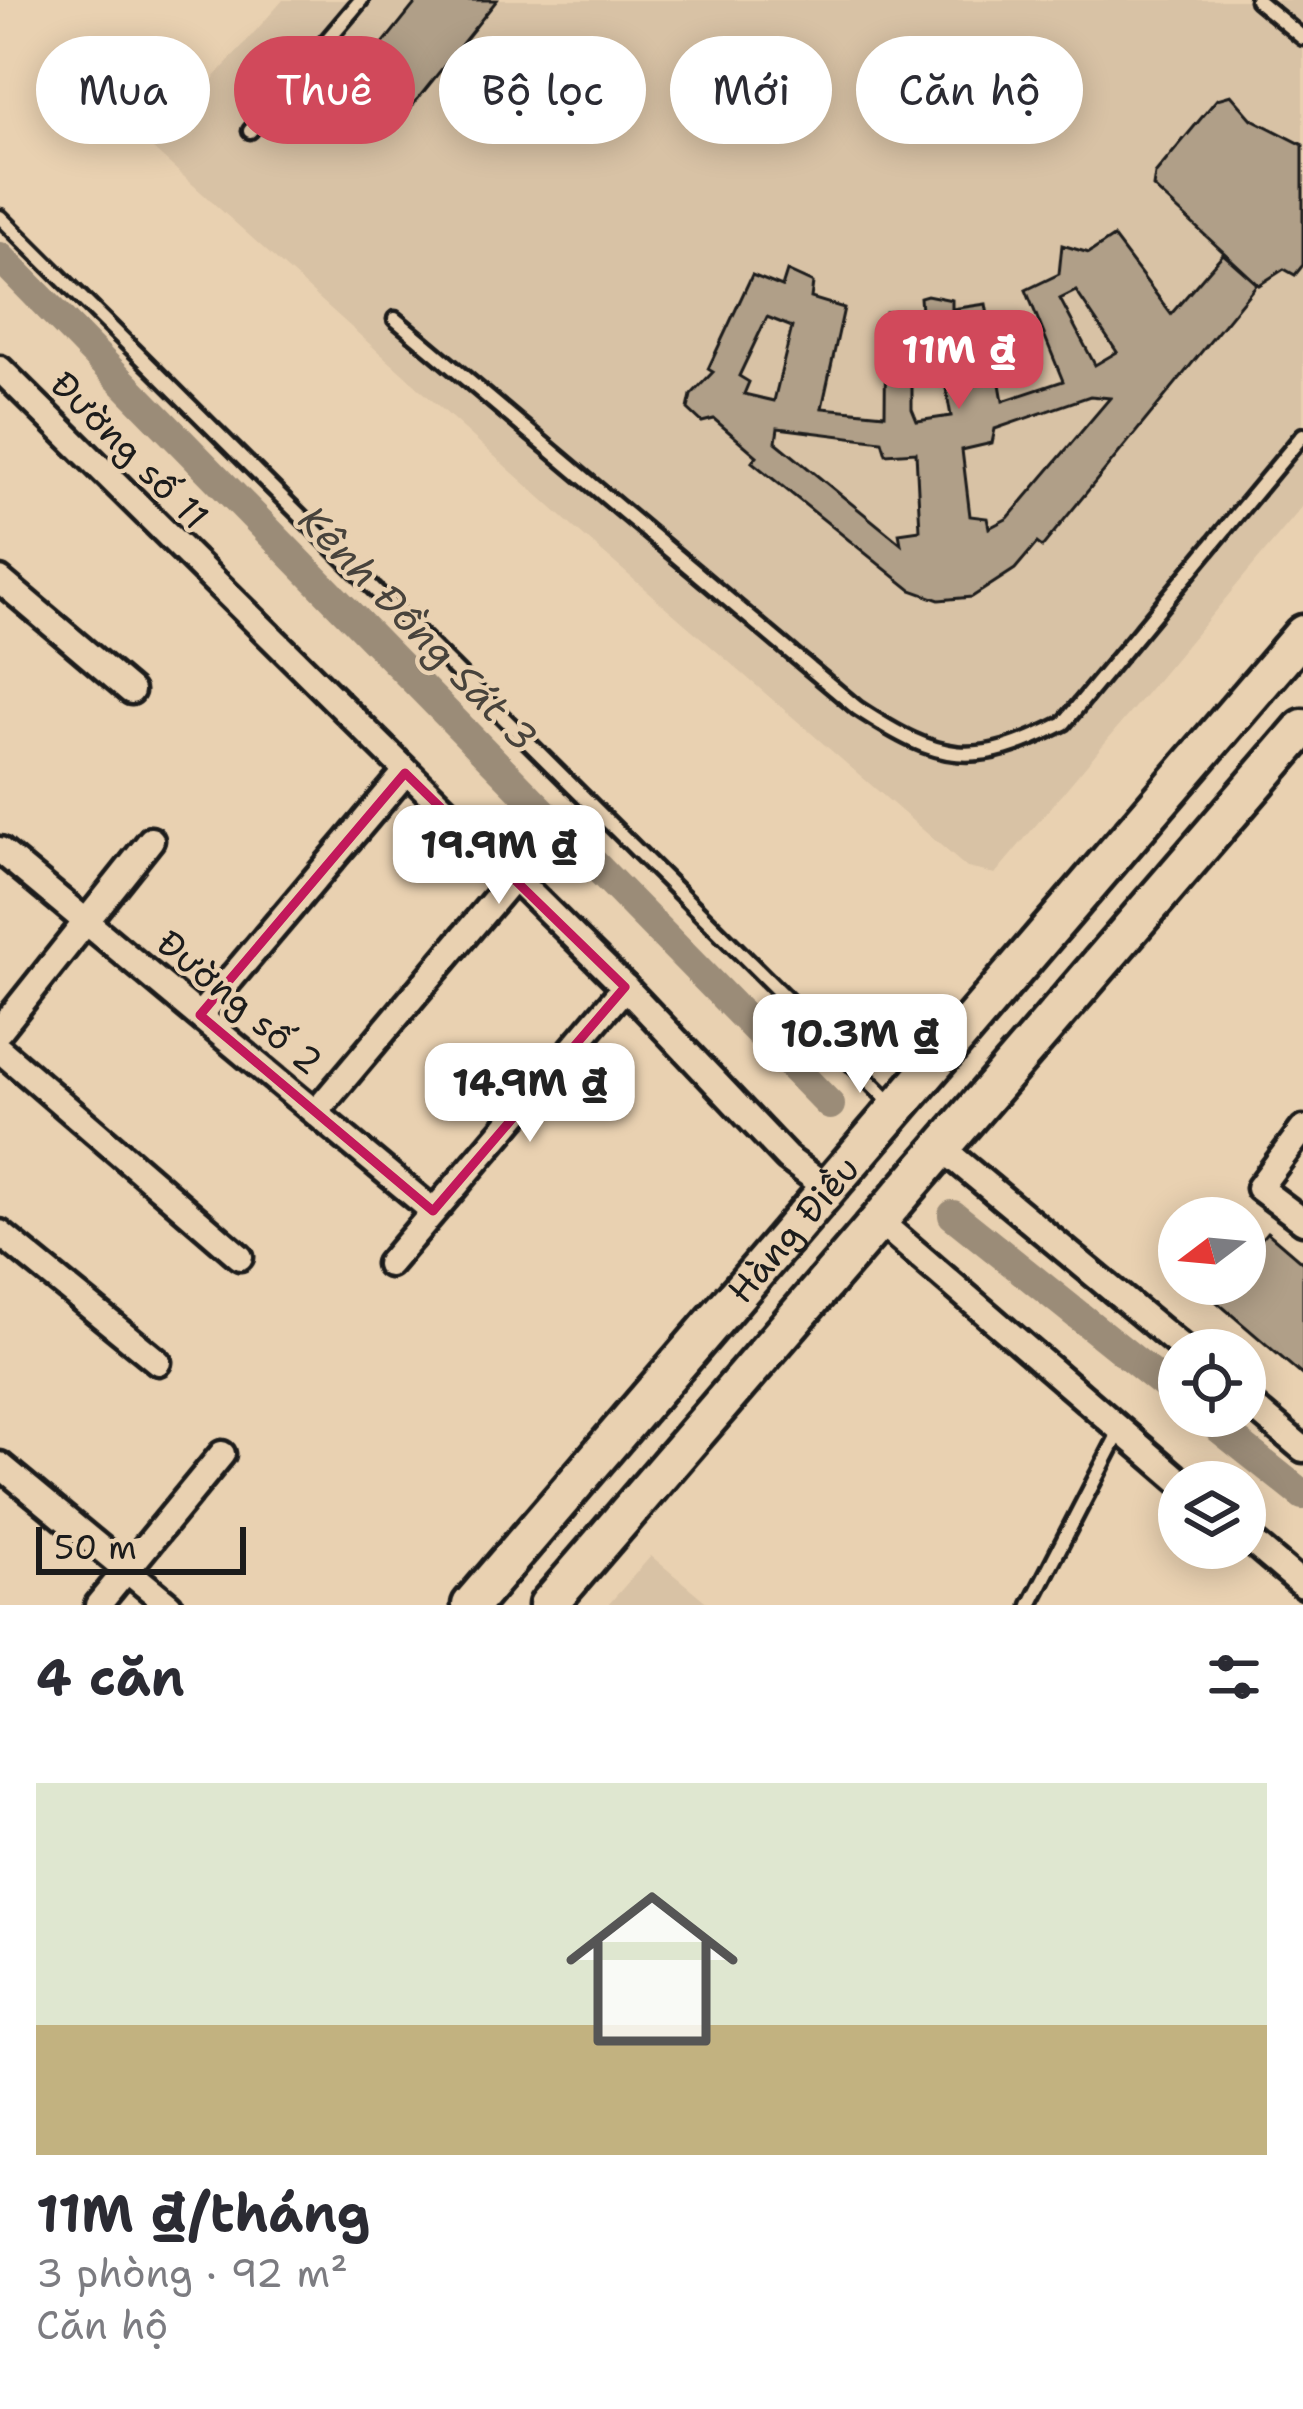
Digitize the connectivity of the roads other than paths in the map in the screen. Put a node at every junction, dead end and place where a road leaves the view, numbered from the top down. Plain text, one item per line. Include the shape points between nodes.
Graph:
1 (361, 0) edge
2 (1257, 0) edge
3 (330, 36) edge
4 (1303, 38) edge
5 (0, 217) edge
6 (395, 319) dead end
7 (0, 370) edge
8 (1303, 436) edge
9 (0, 580) edge
10 (1303, 634) edge
11 (131, 691) dead end
12 (1303, 728) edge
13 (406, 773) junction
14 (151, 840) dead end
15 (0, 850) edge
16 (513, 878) junction
17 (86, 922) junction
18 (625, 987) junction
19 (200, 1015) junction
20 (0, 1030) edge
21 (0, 1050) edge
22 (897, 1108) junction
23 (316, 1112) junction
24 (1303, 1129) edge
25 (942, 1148) junction
26 (826, 1187) junction
27 (433, 1211) junction
28 (1303, 1220) edge
29 (879, 1221) junction
30 (0, 1233) edge
31 (240, 1257) dead end
32 (389, 1264) dead end
33 (1160, 1329) edge
34 (158, 1362) dead end
35 (1266, 1417) edge
36 (1120, 1431) junction
37 (1303, 1448) edge
38 (222, 1454) dead end
39 (1158, 1463) edge
40 (0, 1465) edge
41 (1266, 1554) edge
42 (513, 1558) junction
43 (126, 1571) junction
44 (1303, 1585) edge
45 (552, 1600) edge
46 (98, 1605) edge
47 (169, 1605) edge
48 (471, 1605) edge
49 (1030, 1605) edge

1 - 3 lane
2 - 4 lane
5 - 22 lane
6 - 8 lane via 857,708 908,741 955,755 1010,750 1064,723
7 - 13 street, Đường số 11
9 - 11 street
10 - 22 main road, Hàng Điều
12 - 25 main road, Hàng Điều
13 - 16 street, Đường số 11
13 - 19 street
14 - 17 street
15 - 17 street, Đường số 2
16 - 18 street, Đường số 11
16 - 23 street
17 - 19 street, Đường số 2
17 - 20 street
18 - 26 street, Đường số 11 via 787,1158
18 - 27 street
19 - 23 street, Đường số 2
21 - 31 street
22 - 26 main road, Hàng Điều
23 - 27 street, Đường số 2
24 - 28 street via 1259,1188
25 - 29 main road, Hàng Điều
25 - 33 street
26 - 42 main road, Hàng Điều
27 - 32 street
29 - 36 street
29 - 45 main road, Hàng Điều
30 - 34 street
35 - 37 street
36 - 39 street
36 - 49 lane
38 - 43 street
40 - 43 street
41 - 44 street
42 - 45 main road
42 - 48 main road, Hàng Điều
43 - 46 street
43 - 47 street

